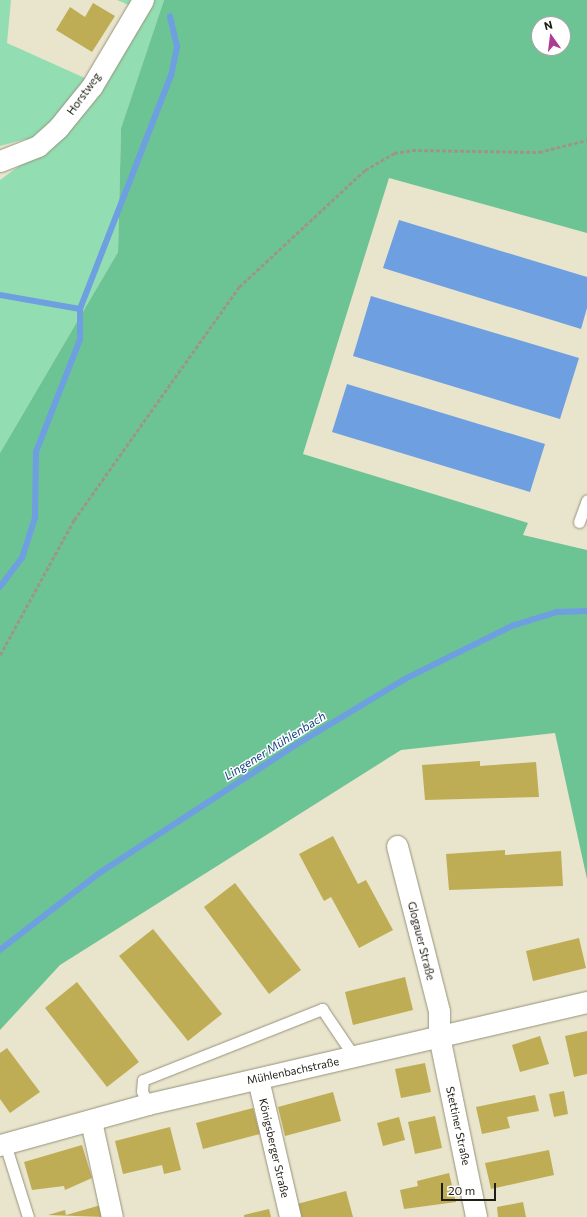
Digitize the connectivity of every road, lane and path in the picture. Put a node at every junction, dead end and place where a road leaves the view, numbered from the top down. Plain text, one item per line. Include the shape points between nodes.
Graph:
1 (143, 0) edge
2 (587, 140) edge
3 (0, 161) edge
4 (587, 500) edge
5 (579, 522) dead end
6 (0, 655) edge
7 (397, 846) dead end
8 (587, 1002) edge
9 (439, 1036) junction
10 (355, 1058) junction
11 (258, 1079) junction
12 (148, 1104) junction
13 (91, 1121) junction
14 (2, 1145) edge
15 (28, 1217) edge
16 (112, 1217) edge
17 (290, 1217) edge
18 (476, 1217) edge

1 - 3 street, Horstweg via 92,86 58,128 38,146
2 - 6 path via 539,152 412,150 394,153 365,170 239,287 74,520
4 - 5 lane
7 - 9 street, Glogauer Straße via 439,1011
8 - 9 street, Mühlenbachstraße
9 - 10 street, Mühlenbachstraße
9 - 18 street, Stettiner Straße
10 - 11 street, Mühlenbachstraße
10 - 12 lane via 322,1009 143,1080 142,1091
11 - 12 street, Mühlenbachstraße
11 - 17 street, Königsberger Straße
12 - 13 street, Mühlenbachstraße
13 - 14 street, Mühlenbachstraße
13 - 16 street
14 - 15 lane

